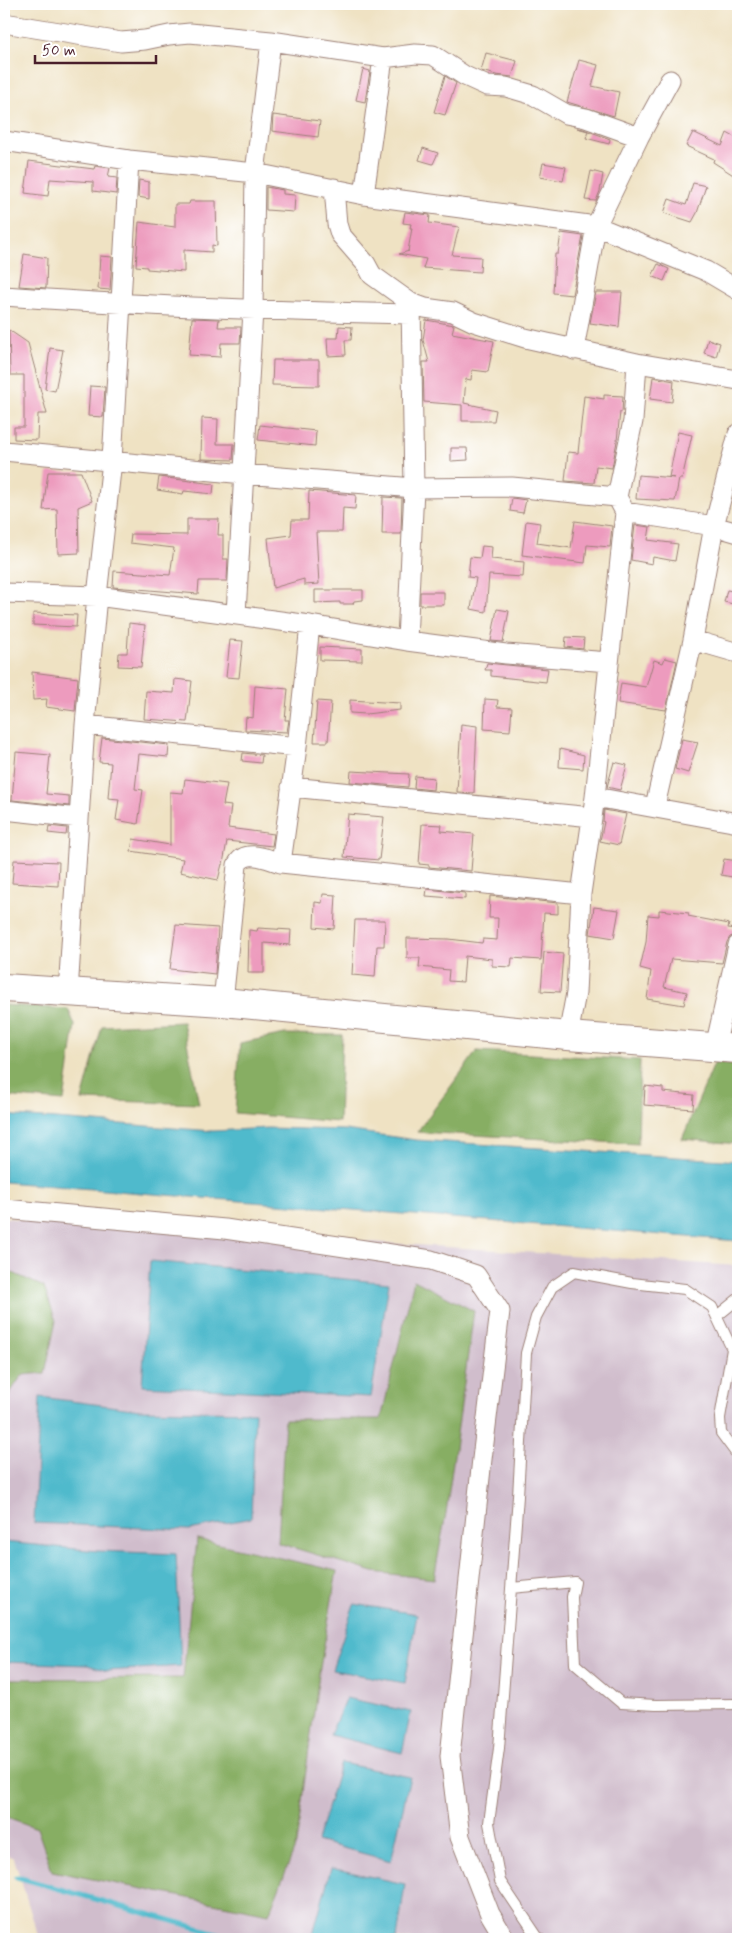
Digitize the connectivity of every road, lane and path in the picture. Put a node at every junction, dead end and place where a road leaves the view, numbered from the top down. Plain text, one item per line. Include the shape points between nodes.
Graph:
1 (4, 23) edge
2 (271, 41) junction
3 (383, 58) junction
4 (670, 80) dead end
5 (639, 137) junction
6 (4, 141) edge
7 (129, 160) junction
8 (254, 173) junction
9 (334, 188) junction
10 (364, 195) junction
11 (596, 226) junction
12 (738, 290) edge
13 (4, 296) edge
14 (120, 304) junction
15 (410, 308) junction
16 (253, 310) junction
17 (574, 350) junction
18 (637, 364) junction
19 (738, 380) edge
20 (738, 434) edge
21 (4, 451) edge
22 (112, 461) junction
23 (244, 474) junction
24 (414, 488) junction
25 (621, 505) junction
26 (714, 526) junction
27 (738, 533) edge
28 (4, 593) edge
29 (97, 596) junction
30 (236, 614) junction
31 (310, 625) junction
32 (693, 640) junction
33 (407, 641) junction
34 (738, 653) edge
35 (609, 662) junction
36 (86, 725) junction
37 (297, 747) junction
38 (291, 787) junction
39 (595, 797) junction
40 (655, 806) junction
41 (4, 810) edge
42 (592, 817) junction
43 (79, 818) junction
44 (738, 823) edge
45 (281, 863) junction
46 (581, 894) junction
47 (738, 946) edge
48 (4, 988) edge
49 (68, 993) junction
50 (223, 1002) junction
51 (568, 1036) junction
52 (727, 1048) edge
53 (4, 1209) edge
54 (738, 1299) edge
55 (716, 1316) junction
56 (738, 1456) edge
57 (511, 1588) junction
58 (738, 1704) edge
59 (505, 1939) edge
60 (541, 1939) edge

1 - 2 street via 121,42 190,34
2 - 3 street
2 - 8 street
3 - 5 street via 433,55 487,86 506,87 532,95 566,114
3 - 10 street
4 - 5 street
5 - 11 street
6 - 7 street
7 - 8 street
7 - 14 street
8 - 9 street
8 - 16 street
9 - 10 street
9 - 15 street via 340,234 372,275
10 - 11 street
11 - 12 street via 706,271
11 - 17 street
13 - 14 street
14 - 16 street
14 - 22 street
15 - 16 street
15 - 17 street via 453,312 474,322
15 - 24 street
16 - 23 street
17 - 18 street
18 - 19 street
18 - 25 street
20 - 26 street
21 - 22 street
22 - 23 street
22 - 29 street
23 - 24 street
23 - 30 street
24 - 25 street via 512,487
24 - 33 street
25 - 26 street
25 - 35 street
26 - 27 street
26 - 32 street
28 - 29 street
29 - 30 street
29 - 36 street
30 - 31 street
31 - 33 street
31 - 37 street
32 - 34 street
32 - 40 street
33 - 35 street via 506,654
35 - 39 street
36 - 37 street
36 - 43 street
37 - 38 street
38 - 42 street
38 - 45 street
39 - 40 street
39 - 42 street
40 - 44 street
41 - 43 street
42 - 46 street
43 - 49 street
45 - 46 street
45 - 50 street via 252,855 241,858 237,865
46 - 51 street via 576,993
47 - 52 street
48 - 49 main road
49 - 50 main road
50 - 51 main road
51 - 52 main road
53 - 59 street via 225,1229 431,1260 476,1275 500,1312 450,1756 460,1836 490,1914
54 - 55 lane
55 - 56 lane via 732,1349 720,1418 721,1433
55 - 57 lane via 712,1307 685,1290 574,1272 552,1287 536,1317 526,1353
57 - 58 lane via 575,1582 572,1597 575,1664 621,1703
57 - 60 lane via 499,1748 489,1823 500,1881

